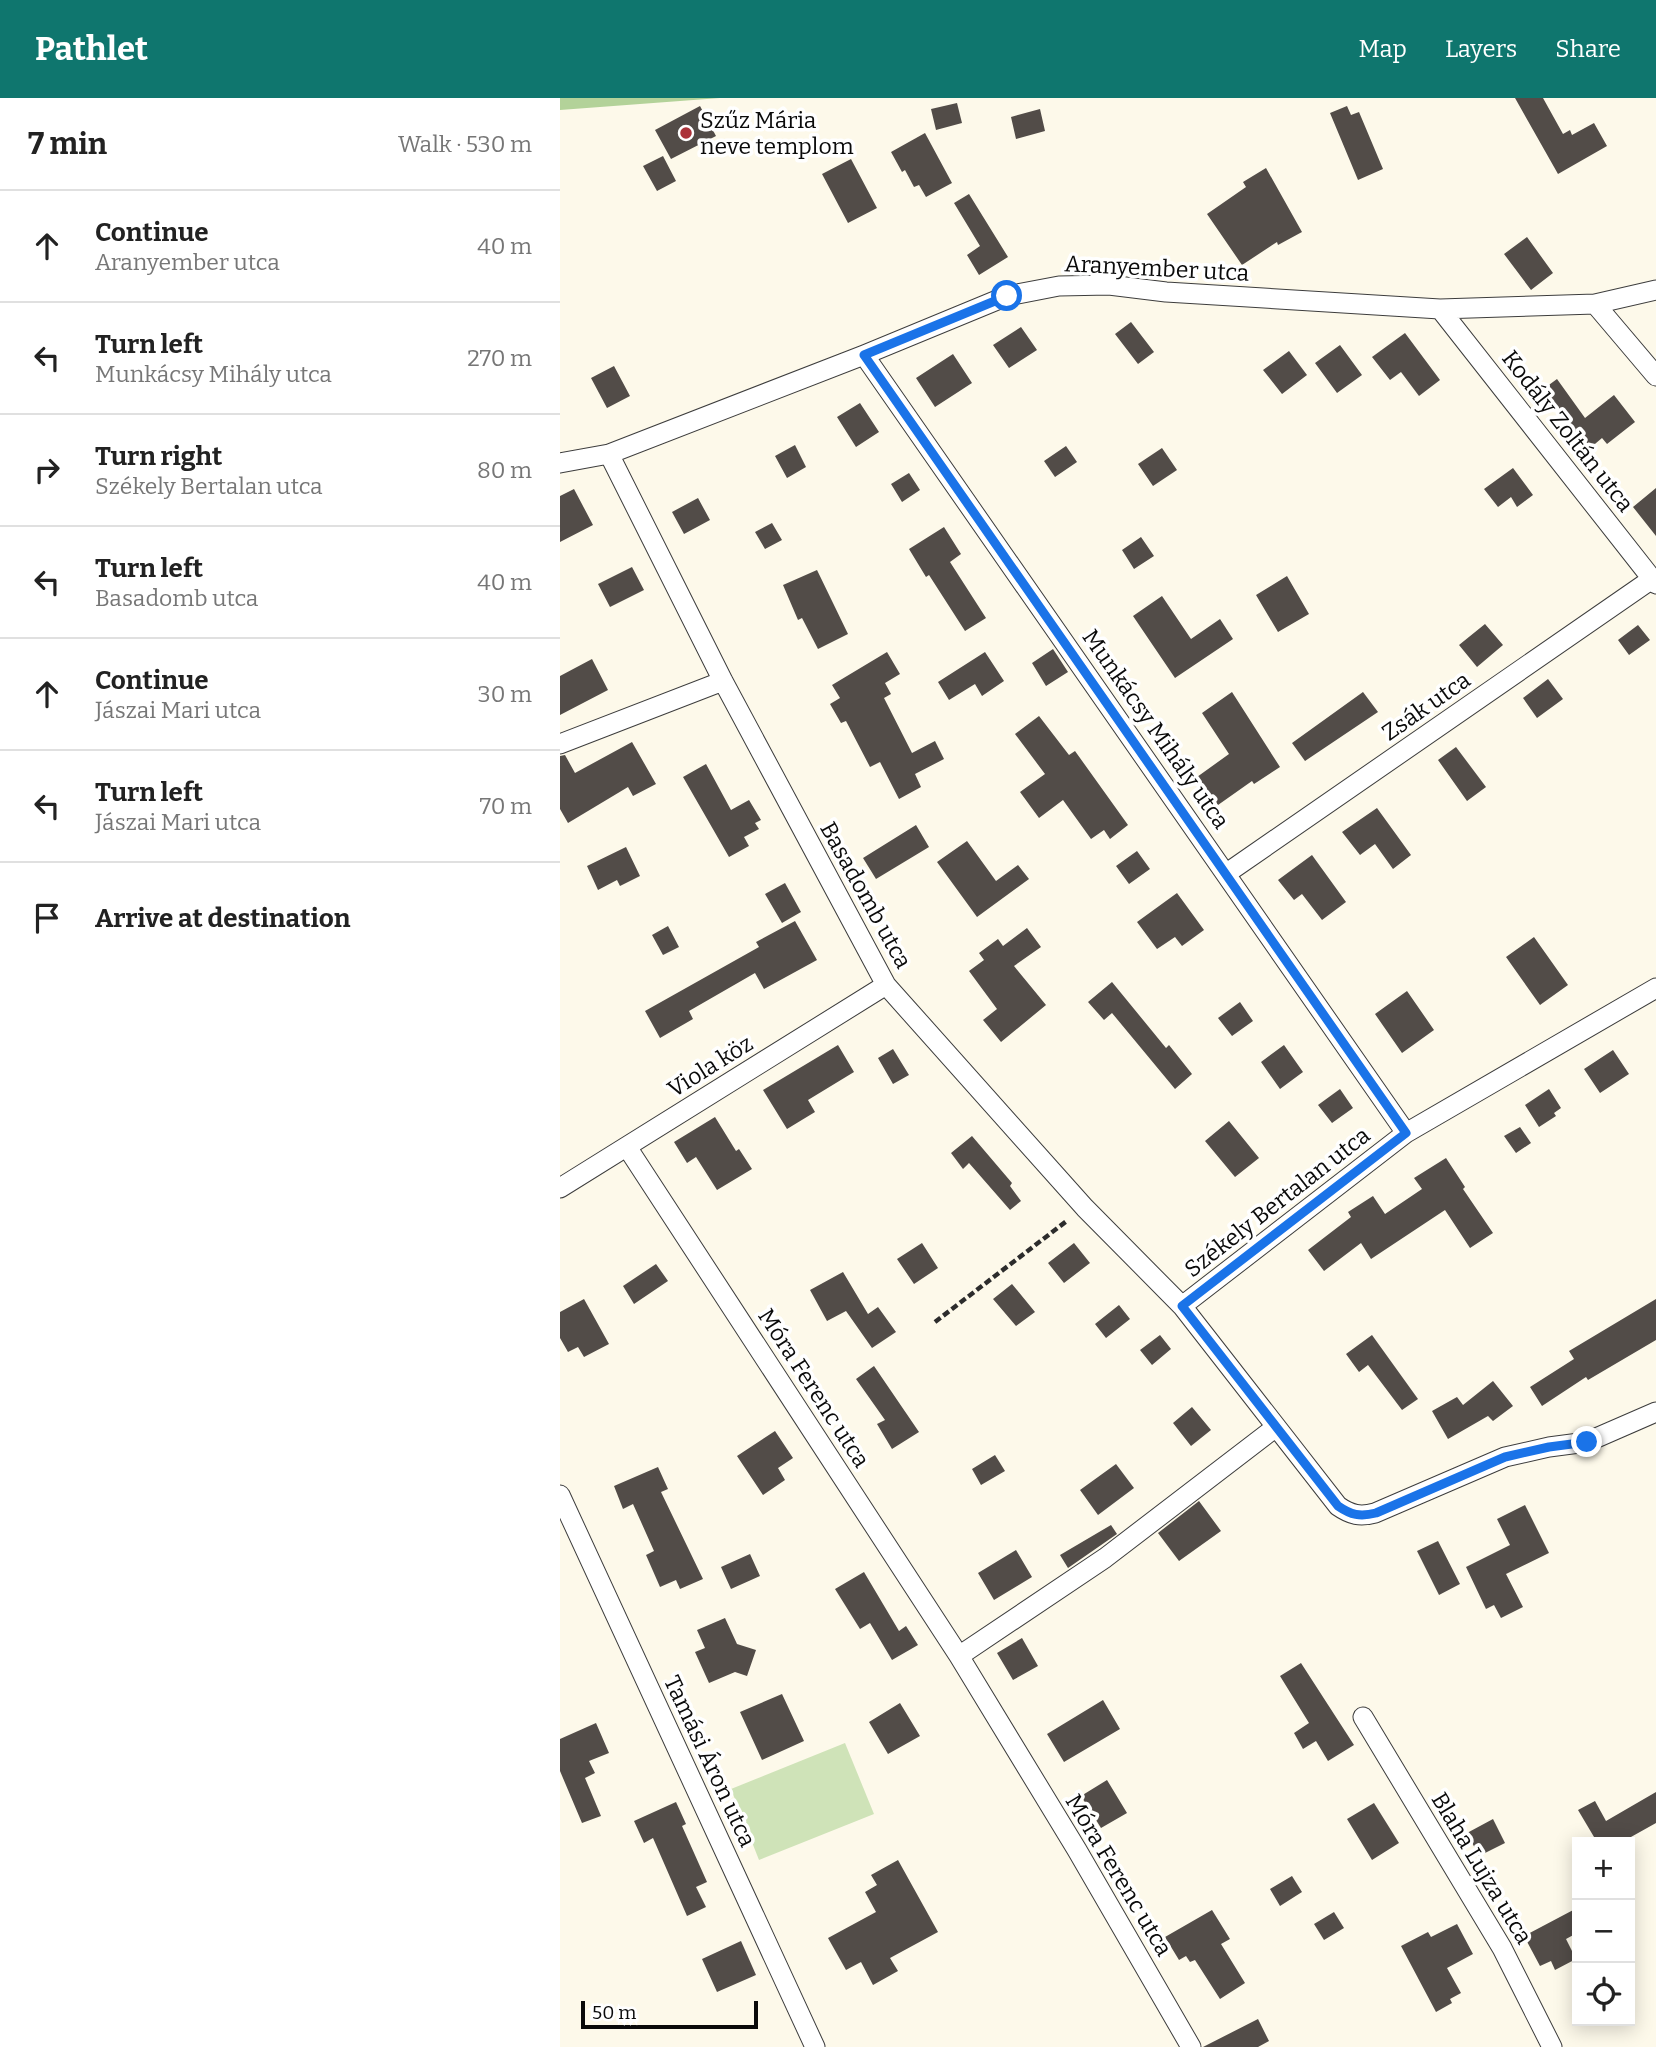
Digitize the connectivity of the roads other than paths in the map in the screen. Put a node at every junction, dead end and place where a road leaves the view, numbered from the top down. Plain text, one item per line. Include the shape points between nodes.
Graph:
1 (1656, 290) edge
2 (1595, 304) junction
3 (1440, 309) junction
4 (864, 355) junction
5 (1656, 376) edge
6 (608, 454) junction
7 (560, 463) edge
8 (1654, 582) edge
9 (723, 681) junction
10 (560, 744) edge
11 (1227, 873) junction
12 (886, 985) junction
13 (1656, 988) edge
14 (1406, 1133) junction
15 (627, 1147) junction
16 (560, 1188) edge
17 (1182, 1306) junction
18 (1656, 1412) edge
19 (1276, 1427) junction
20 (560, 1495) edge
21 (959, 1656) junction
22 (1363, 1717) dead end
23 (815, 2047) edge
24 (1191, 2047) edge
25 (1552, 2047) edge

1 - 2 street, Aranyember utca
2 - 3 street, Aranyember utca
2 - 5 street
3 - 4 street, Aranyember utca via 1109,285 1059,286 1007,296
3 - 8 street, Kodály Zoltán utca
4 - 6 street, Aranyember utca
4 - 11 street, Munkácsy Mihály utca
6 - 7 street, Aranyember utca
6 - 9 street, Basadomb utca
8 - 11 street, Zsák utca
9 - 10 street
9 - 12 street, Basadomb utca
11 - 14 street, Munkácsy Mihály utca
12 - 15 street, Viola köz
12 - 17 street, Basadomb utca via 1085,1208
13 - 14 street, Székely Bertalan utca
14 - 17 street, Székely Bertalan utca
15 - 16 street, Viola köz
15 - 21 street, Móra Ferenc utca
17 - 19 street, Basadomb utca
18 - 19 street, Basadomb utca via 1587,1442 1505,1457 1362,1517 1338,1506
19 - 21 street via 1105,1558
20 - 23 street, Tamási Áron utca
21 - 24 street, Móra Ferenc utca
22 - 25 street, Blaha Lujza utca via 1502,1948

